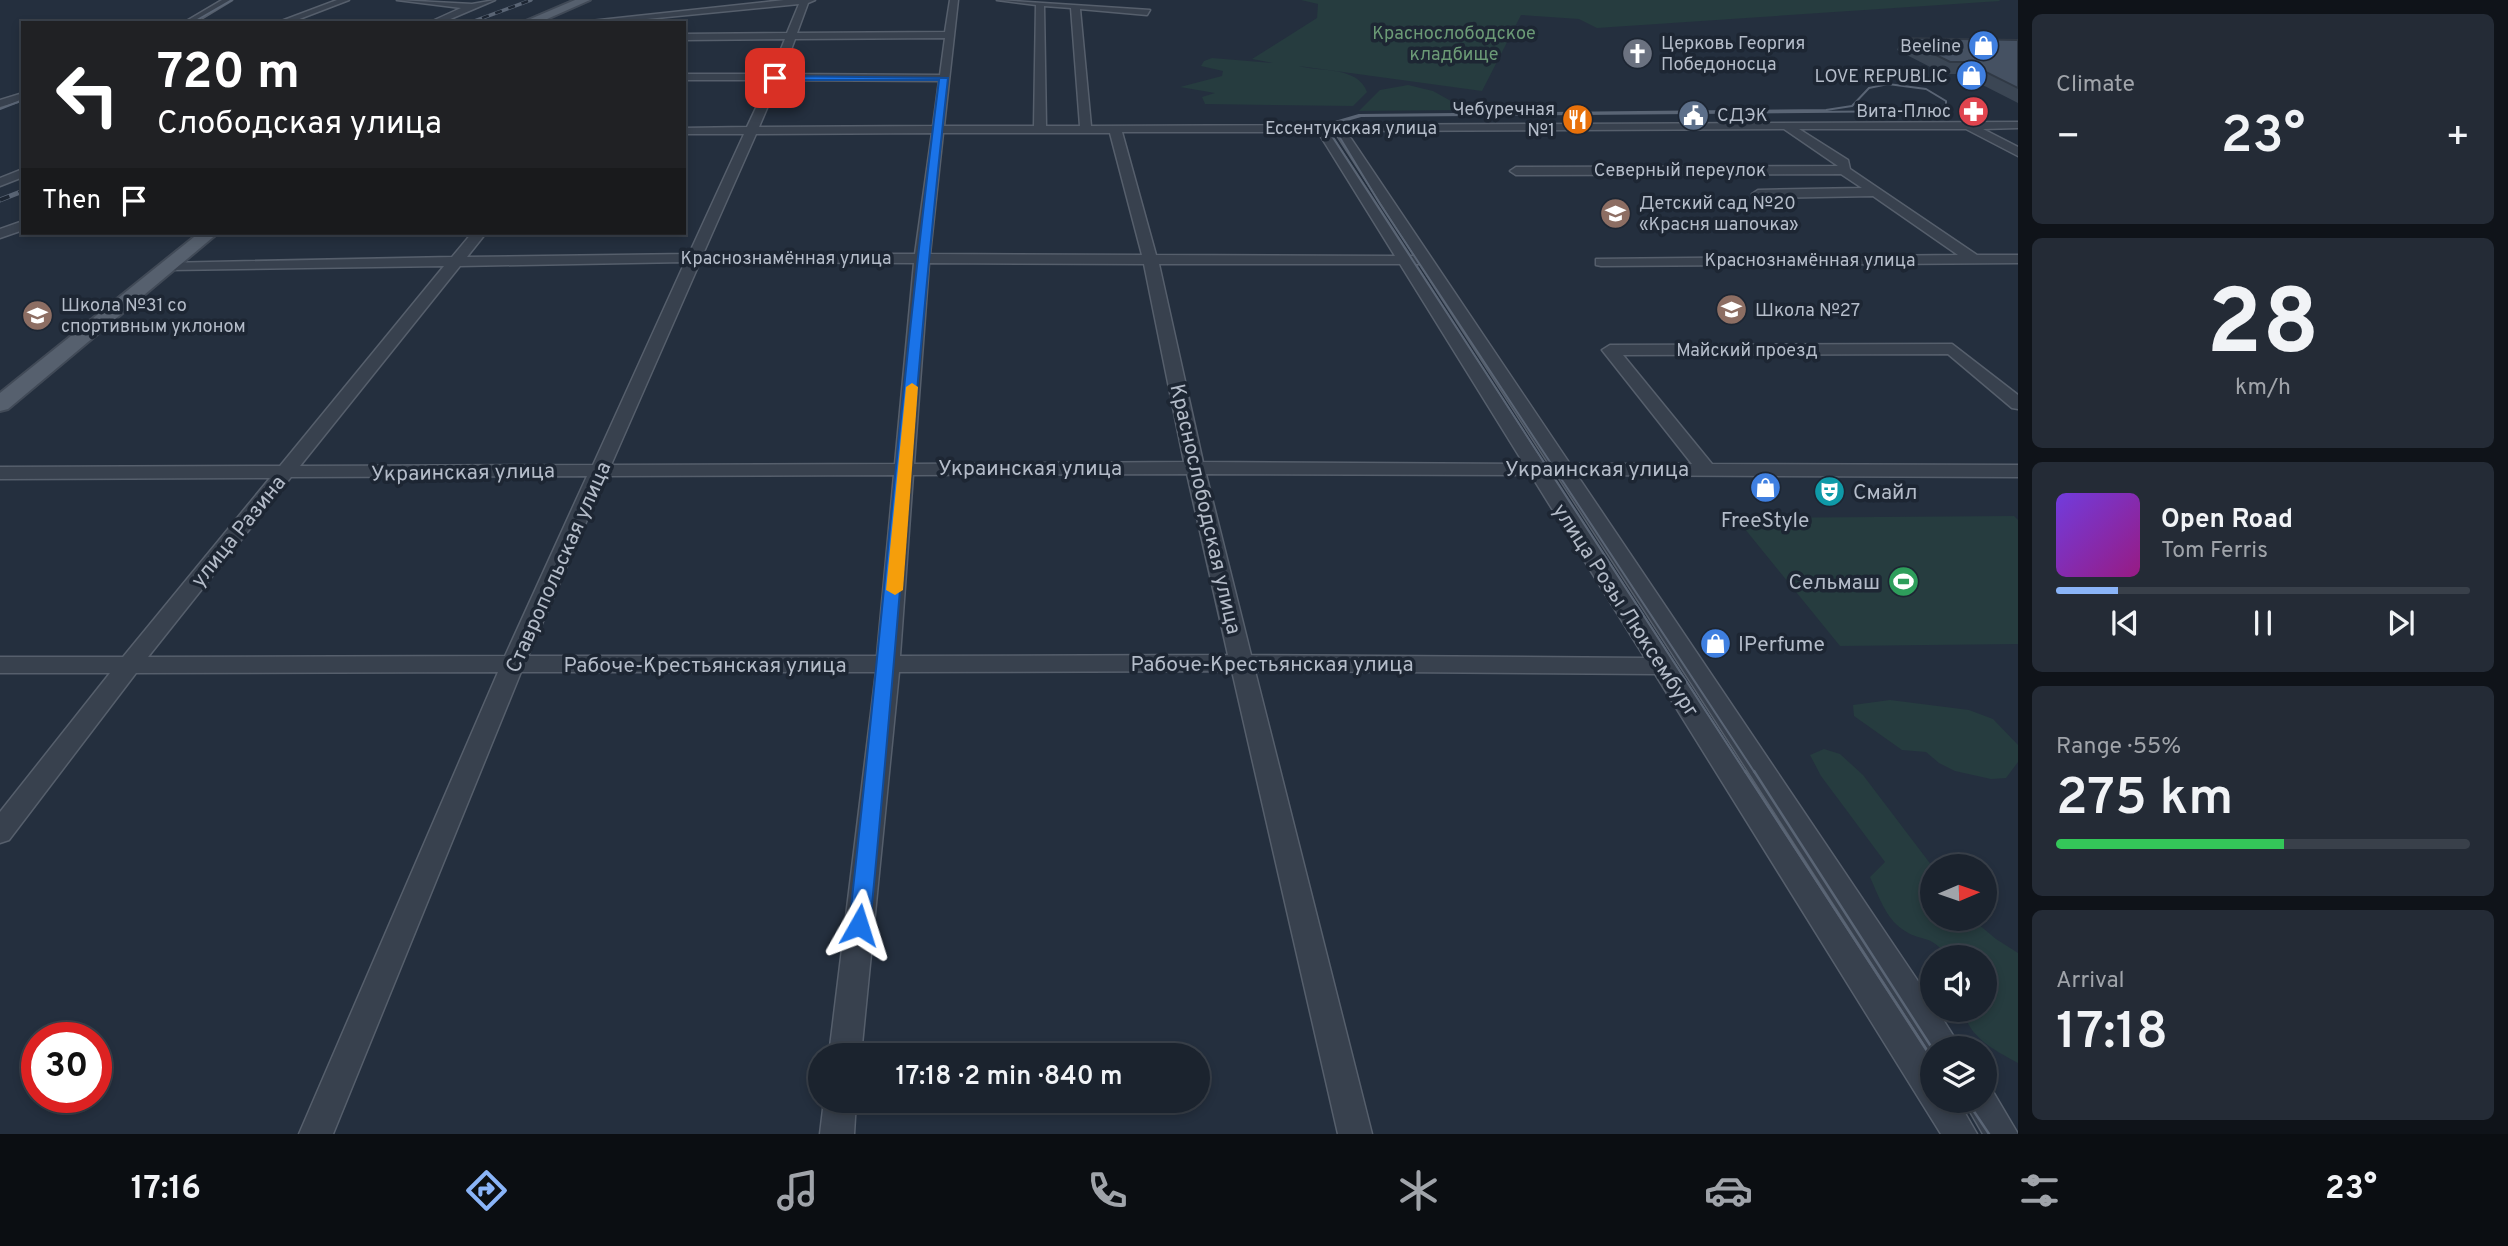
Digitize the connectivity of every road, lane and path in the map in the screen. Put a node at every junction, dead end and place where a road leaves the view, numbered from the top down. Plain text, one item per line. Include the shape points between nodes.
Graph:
1 (228, 0) edge
2 (345, 0) edge
3 (401, 0) edge
4 (491, 0) edge
5 (585, 0) edge
6 (954, 0) edge
7 (1002, 0) edge
8 (808, 1) edge
9 (1040, 4) junction
10 (473, 7) junction
11 (1075, 7) junction
12 (1147, 12) dead end
13 (650, 20) edge
14 (191, 21) edge
15 (286, 21) edge
16 (437, 21) edge
17 (532, 21) edge
18 (625, 21) edge
19 (949, 35) junction
20 (793, 36) junction
21 (686, 37) edge
22 (686, 77) edge
23 (775, 78) junction
24 (944, 78) junction
25 (1968, 125) junction
26 (2018, 125) edge
27 (1786, 126) junction
28 (1330, 128) junction
29 (1040, 129) junction
30 (1086, 129) junction
31 (1115, 129) junction
32 (936, 130) junction
33 (686, 131) edge
34 (751, 131) junction
35 (2018, 152) edge
36 (1844, 170) junction
37 (1516, 171) dead end
38 (21, 174) edge
39 (0, 182) edge
40 (1875, 192) junction
41 (1758, 194) dead end
42 (21, 226) edge
43 (0, 234) edge
44 (207, 235) edge
45 (476, 235) edge
46 (695, 258) junction
47 (922, 259) junction
48 (2018, 259) edge
49 (1403, 260) junction
50 (1428, 260) junction
51 (1973, 260) junction
52 (1151, 261) junction
53 (456, 262) junction
54 (1601, 262) dead end
55 (169, 266) junction
56 (0, 404) edge
57 (2018, 404) edge
58 (1195, 468) junction
59 (602, 469) junction
60 (906, 469) junction
61 (1562, 469) junction
62 (1706, 469) junction
63 (1535, 470) junction
64 (2018, 471) edge
65 (0, 473) edge
66 (284, 474) junction
67 (1241, 663) junction
68 (888, 664) junction
69 (0, 665) edge
70 (129, 665) junction
71 (512, 666) junction
72 (1663, 666) junction
73 (0, 832) edge
74 (1937, 1036) edge
75 (846, 1043) edge
76 (1920, 1071) edge
77 (839, 1113) edge
78 (1947, 1113) edge
79 (1988, 1113) edge
80 (316, 1134) edge
81 (837, 1134) edge
82 (1355, 1134) edge
83 (1960, 1134) edge
84 (2002, 1134) edge

1 - 14 street
2 - 15 street
3 - 10 street
4 - 10 street
5 - 17 main road
6 - 19 street
7 - 9 street
8 - 13 street
8 - 20 street, Ставропольская улица
9 - 11 street
9 - 29 street
10 - 16 street
11 - 12 street
11 - 30 street
13 - 18 street
19 - 20 street
19 - 24 street
20 - 21 street
20 - 23 street, Ставропольская улица
22 - 23 street
23 - 24 street
23 - 34 street, Ставропольская улица
24 - 32 street
25 - 26 street, Ессентукская улица
25 - 27 street, Ессентукская улица
25 - 35 street
27 - 28 street, Ессентукская улица
27 - 36 street via 1844,163
28 - 31 street, Ессентукская улица
28 - 49 street, улица Розы Люксембург
28 - 50 street, улица Розы Люксембург
29 - 30 street, Ессентукская улица
29 - 32 street, Ессентукская улица
30 - 31 street, Ессентукская улица
31 - 52 street, Краснослободская улица
32 - 34 street, Ессентукская улица
32 - 47 street
33 - 34 street, Ессентукская улица
34 - 46 street, Ставропольская улица
36 - 37 street, Северный переулок
36 - 40 street
38 - 39 street
40 - 41 street, Северный переулок
40 - 51 street
42 - 43 street
44 - 55 main road
45 - 53 street, улица Разина
46 - 47 street, Краснознамённая улица
46 - 53 street, Краснознамённая улица
46 - 59 street, Ставропольская улица
47 - 52 street, Краснознамённая улица
47 - 60 street
48 - 51 street, Краснознамённая улица
49 - 50 street, Краснознамённая улица
49 - 52 street, Краснознамённая улица
49 - 63 street, улица Розы Люксембург
50 - 61 street, улица Розы Люксембург
51 - 54 street, Краснознамённая улица
52 - 58 street, Краснослободская улица
53 - 55 street, Краснознамённая улица
53 - 66 street, улица Разина
55 - 56 main road
57 - 62 street, Майский проезд via 1952,349 1610,350
58 - 60 street, Украинская улица
58 - 63 street, Украинская улица
58 - 67 street, Краснослободская улица
59 - 60 street, Украинская улица
59 - 66 street, Украинская улица
59 - 71 street, Ставропольская улица
60 - 68 street
61 - 62 street, Украинская улица
61 - 63 street, Украинская улица
61 - 74 street, улица Розы Люксембург
62 - 64 street, Украинская улица
63 - 72 street, улица Розы Люксембург
65 - 66 street, Украинская улица
66 - 70 street, улица Разина
67 - 68 street, Рабоче-Крестьянская улица
67 - 72 street, Рабоче-Крестьянская улица
67 - 82 street, Краснослободская улица
68 - 71 street, Рабоче-Крестьянская улица
68 - 75 street
69 - 70 street, Рабоче-Крестьянская улица
70 - 71 street, Рабоче-Крестьянская улица
70 - 73 street, улица Разина
71 - 80 street, Ставропольская улица
72 - 76 street, улица Розы Люксембург
77 - 81 street
78 - 83 street
79 - 84 street

